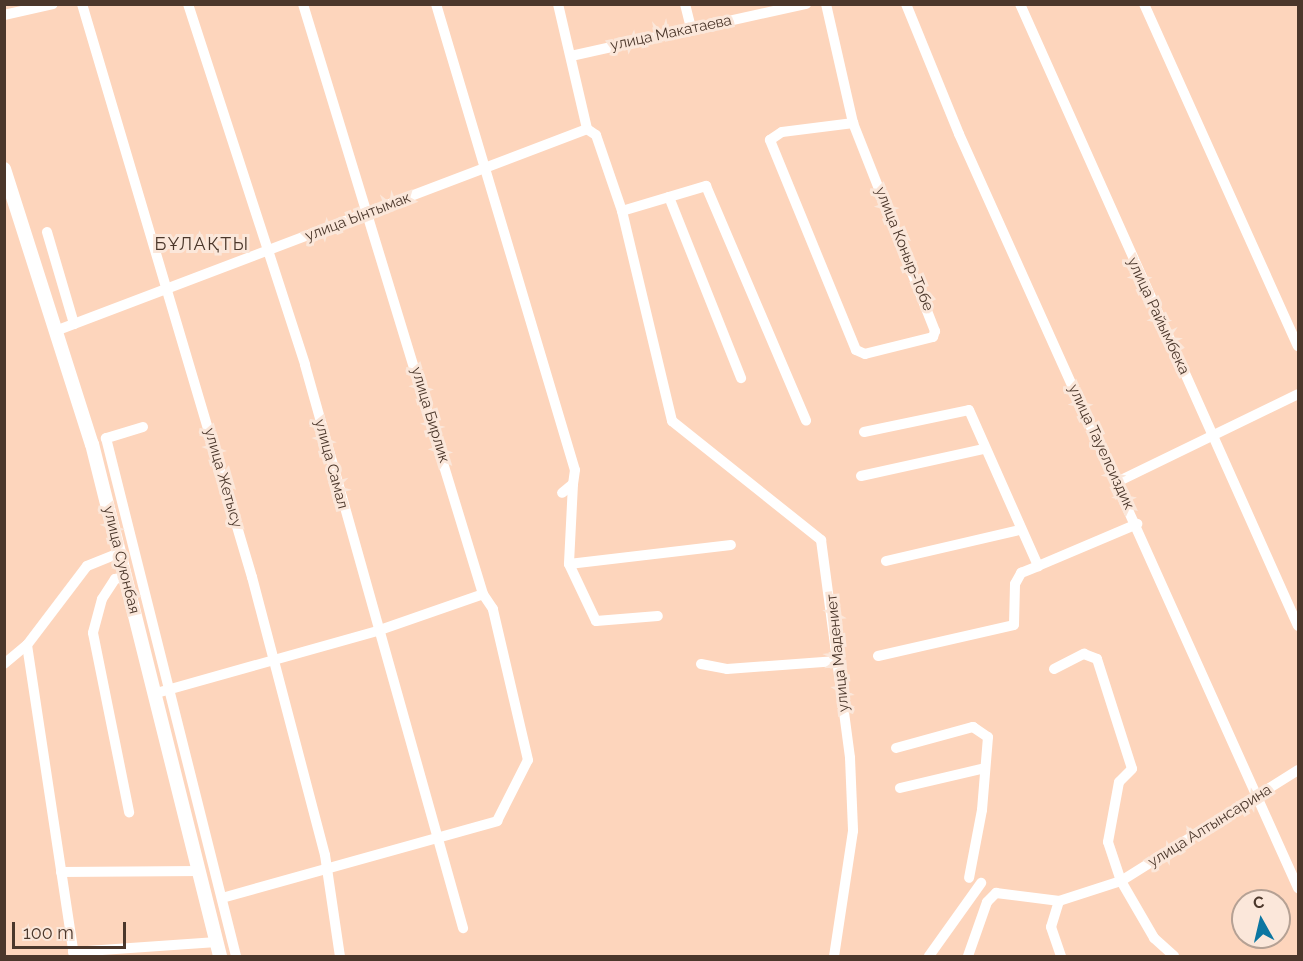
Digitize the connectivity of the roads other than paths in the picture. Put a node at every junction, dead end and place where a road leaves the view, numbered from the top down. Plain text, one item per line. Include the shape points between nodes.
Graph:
1 (53, 4) edge
2 (82, 4) edge
3 (188, 4) edge
4 (303, 4) edge
5 (436, 4) edge
6 (558, 4) edge
7 (685, 4) edge
8 (806, 4) edge
9 (826, 4) edge
10 (906, 4) edge
11 (1020, 4) edge
12 (1144, 4) edge
13 (4, 15) edge
14 (692, 28) junction
15 (571, 56) junction
16 (854, 123) junction
17 (587, 129) junction
18 (487, 166) junction
19 (4, 168) edge
20 (669, 197) junction
21 (622, 211) junction
22 (368, 214) junction
23 (47, 232) dead end
24 (266, 252) junction
25 (166, 290) junction
26 (74, 324) junction
27 (58, 330) junction
28 (1299, 346) edge
29 (741, 378) dead end
30 (1299, 394) edge
31 (806, 422) dead end
32 (143, 427) dead end
33 (864, 432) dead end
34 (1213, 436) junction
35 (984, 449) junction
36 (861, 476) dead end
37 (1117, 482) junction
38 (573, 484) junction
39 (562, 492) dead end
40 (1137, 524) junction
41 (1019, 530) junction
42 (731, 545) dead end
43 (119, 553) junction
44 (886, 561) dead end
45 (569, 564) junction
46 (1038, 566) junction
47 (125, 577) junction
48 (483, 594) junction
49 (658, 616) dead end
50 (1299, 626) edge
51 (377, 631) junction
52 (27, 645) junction
53 (878, 656) dead end
54 (837, 661) junction
55 (274, 662) junction
56 (4, 664) edge
57 (701, 664) dead end
58 (1054, 669) dead end
59 (171, 690) junction
60 (153, 694) junction
61 (896, 748) dead end
62 (985, 768) junction
63 (1299, 770) edge
64 (900, 788) dead end
65 (1258, 797) junction
66 (129, 812) dead end
67 (436, 840) junction
68 (326, 870) junction
69 (200, 871) junction
70 (61, 872) junction
71 (969, 878) dead end
72 (1120, 881) junction
73 (981, 884) dead end
74 (1299, 888) edge
75 (222, 898) junction
76 (1059, 901) junction
77 (463, 928) dead end
78 (217, 942) junction
79 (74, 954) edge
80 (220, 957) edge
81 (236, 957) edge
82 (340, 957) edge
83 (834, 957) edge
84 (929, 957) edge
85 (968, 957) edge
86 (1061, 957) edge
87 (1174, 957) edge

1 - 13 street
2 - 25 street, улица Жетысу
3 - 24 street, улица Самал
4 - 22 street, улица Бирлик
5 - 18 street
6 - 15 street
7 - 14 street
8 - 14 street, улица Макатаева
9 - 16 street, улица Коныр-Тобе
10 - 37 street, улица Тауелсиздик via 958,134
11 - 34 street, улица Райымбека
12 - 28 street
14 - 15 street, улица Макатаева
15 - 17 street
16 - 16 street, улица Коныр-Тобе via 935,331 933,337 865,354 856,350 770,140 782,132
17 - 18 street, улица Ынтымак
17 - 21 street via 596,135
18 - 22 street, улица Ынтымак
18 - 38 street via 575,470
19 - 27 main road, улица Суюнбая
20 - 21 street
20 - 29 street
20 - 31 street via 706,186
21 - 54 street, улица Мадениет via 672,421 821,540
22 - 24 street, улица Ынтымак
22 - 48 street, улица Бирлик
23 - 26 street
24 - 25 street, улица Ынтымак
24 - 51 street, улица Самал via 304,364
25 - 26 street, улица Ынтымак
25 - 55 street, улица Жетысу
26 - 27 street, улица Ынтымак
27 - 43 main road, улица Суюнбая
30 - 34 street
32 - 59 street via 106,438
33 - 35 street via 969,410
34 - 37 street
34 - 50 street, улица Райымбека
35 - 36 street
35 - 41 street
37 - 40 street, улица Тауелсиздик
38 - 39 street
38 - 45 street
40 - 46 street
40 - 65 street, улица Тауелсиздик
41 - 44 street
41 - 46 street
42 - 45 street
43 - 47 main road, улица Суюнбая
43 - 52 street via 87,566
45 - 49 street via 596,621
46 - 53 street via 1021,573 1015,584 1014,625
47 - 60 main road, улица Суюнбая
47 - 66 street via 115,579 102,599 93,633
48 - 51 street
48 - 67 street, улица Бирлик via 492,609 497,646 528,760 496,821
51 - 55 street
51 - 67 street, улица Самал
52 - 56 street
52 - 70 street
54 - 57 street via 727,669
54 - 83 street, улица Мадениет via 850,758 852,860
55 - 59 street
55 - 68 street, улица Жетысу
58 - 72 street via 1094,654 1126,745 1132,769 1119,782 1108,842
59 - 60 street
59 - 75 street
60 - 69 main road, улица Суюнбая
61 - 62 street via 973,727 988,737
62 - 64 street
62 - 71 street
63 - 65 street, улица Алтынсарина
65 - 72 street, улица Алтынсарина
65 - 74 street, улица Тауелсиздик
67 - 68 street
67 - 77 street, улица Самал
68 - 75 street
68 - 82 street, улица Жетысу
69 - 70 street
69 - 78 main road, улица Суюнбая
70 - 79 street
72 - 76 street, улица Алтынсарина
72 - 87 street via 1154,938
73 - 84 street
75 - 81 street
76 - 85 street via 996,893 987,902
76 - 86 street via 1051,927
78 - 79 street
78 - 80 main road, улица Суюнбая

